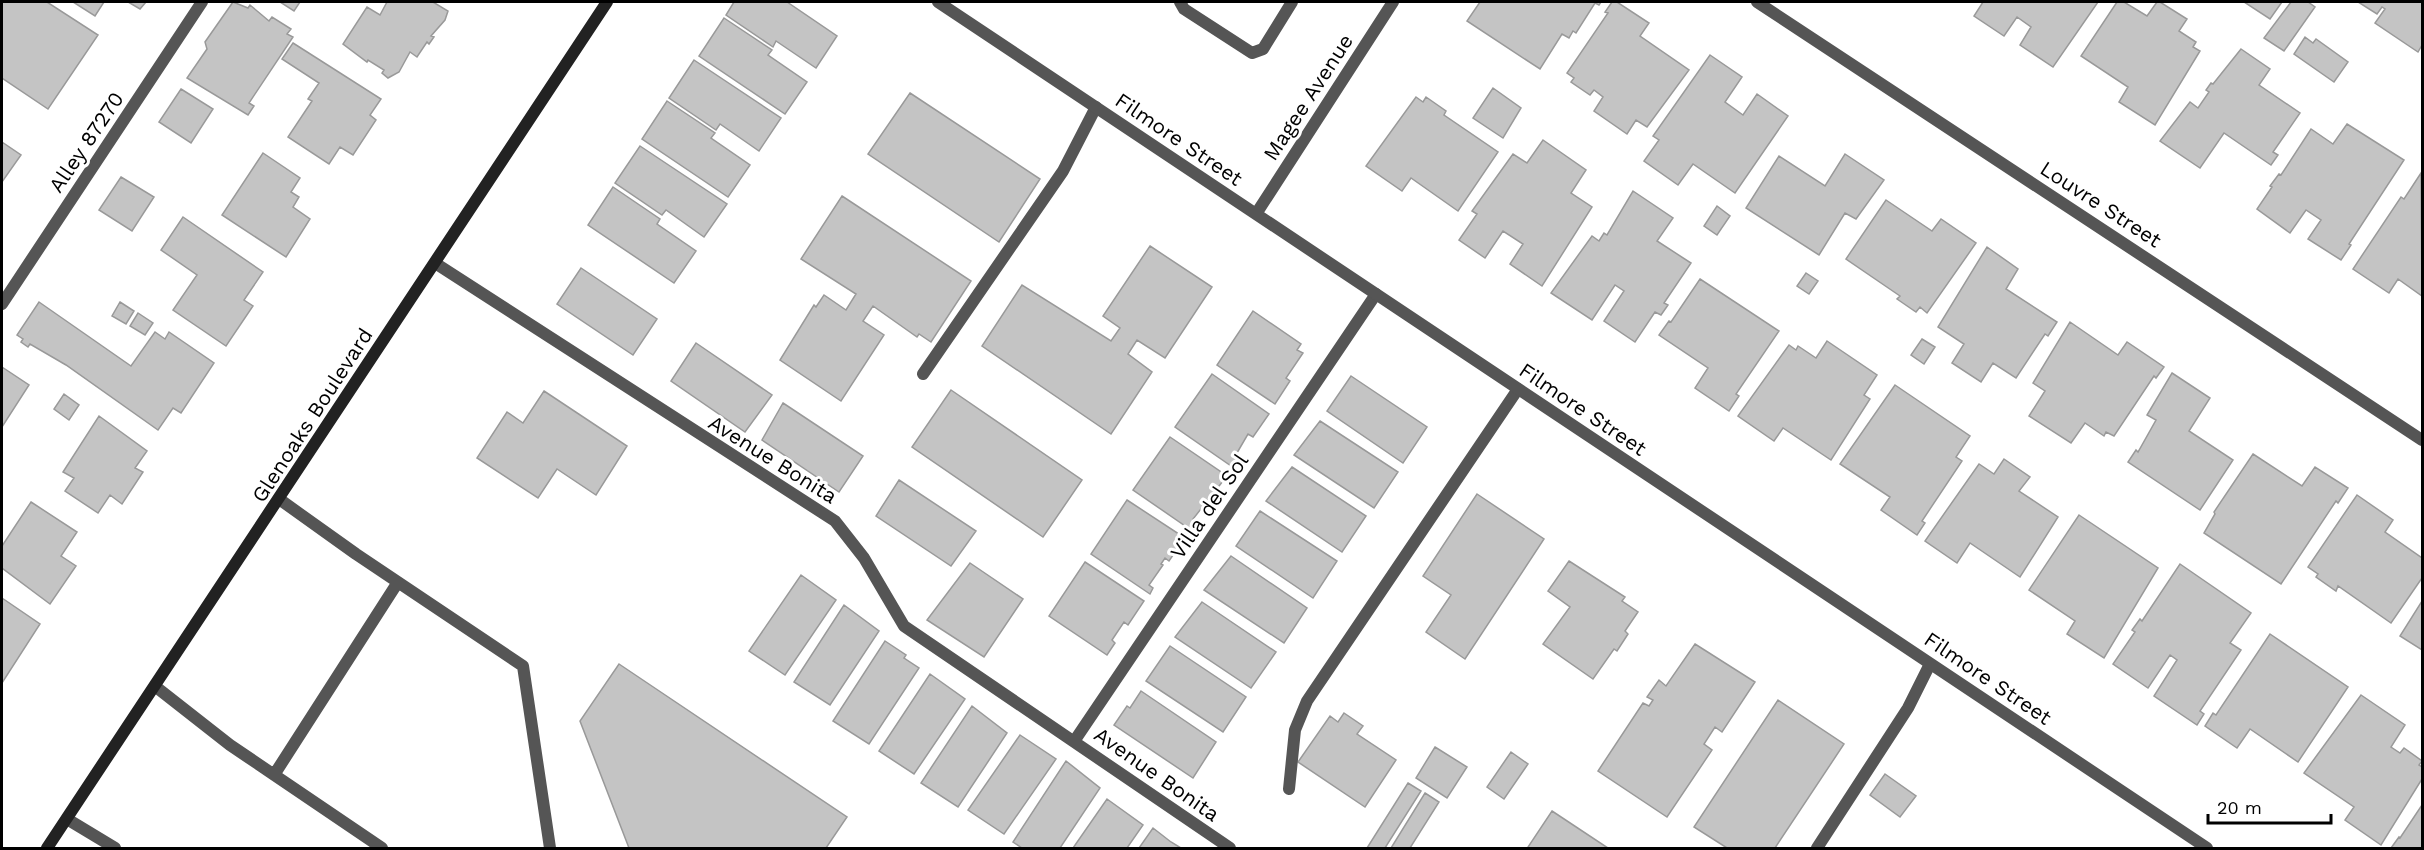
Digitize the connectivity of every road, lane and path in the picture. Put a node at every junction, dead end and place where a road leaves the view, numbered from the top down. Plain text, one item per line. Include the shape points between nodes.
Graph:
1 (202, 2) edge
2 (607, 2) edge
3 (938, 2) edge
4 (1180, 2) edge
5 (1292, 2) edge
6 (1393, 2) edge
7 (1757, 2) edge
8 (1096, 107) junction
9 (1256, 214) junction
10 (435, 263) junction
11 (1376, 294) junction
12 (2, 304) edge
13 (923, 374) dead end
14 (1518, 388) junction
15 (2422, 440) edge
16 (279, 499) junction
17 (398, 582) junction
18 (1930, 664) junction
19 (156, 687) junction
20 (1075, 740) junction
21 (274, 775) junction
22 (1289, 789) dead end
23 (67, 819) junction
24 (47, 849) edge
25 (115, 849) edge
26 (382, 849) edge
27 (550, 849) edge
28 (1230, 849) edge
29 (1817, 849) edge
30 (2207, 849) edge

1 - 12 street, Alley 87270
2 - 10 main road, Glenoaks Boulevard
3 - 8 street, Filmore Street
4 - 5 street via 1184,9 1252,53 1263,49
6 - 9 street, Magee Avenue
7 - 15 street, Louvre Street
8 - 9 street, Filmore Street
8 - 13 street via 1063,171
9 - 11 street, Filmore Street
10 - 16 main road, Glenoaks Boulevard
10 - 20 street, Avenue Bonita via 835,521 864,558 904,626
11 - 14 street, Filmore Street
11 - 20 street, Villa del Sol
14 - 18 street, Filmore Street
14 - 22 street via 1307,701 1295,730
16 - 17 street
16 - 19 main road, Glenoaks Boulevard
17 - 21 street
17 - 27 street via 523,666
18 - 29 street via 1908,708
18 - 30 street, Filmore Street
19 - 21 street
19 - 23 main road, Glenoaks Boulevard
20 - 28 street, Avenue Bonita
21 - 26 street
23 - 24 main road, Glenoaks Boulevard
23 - 25 street

